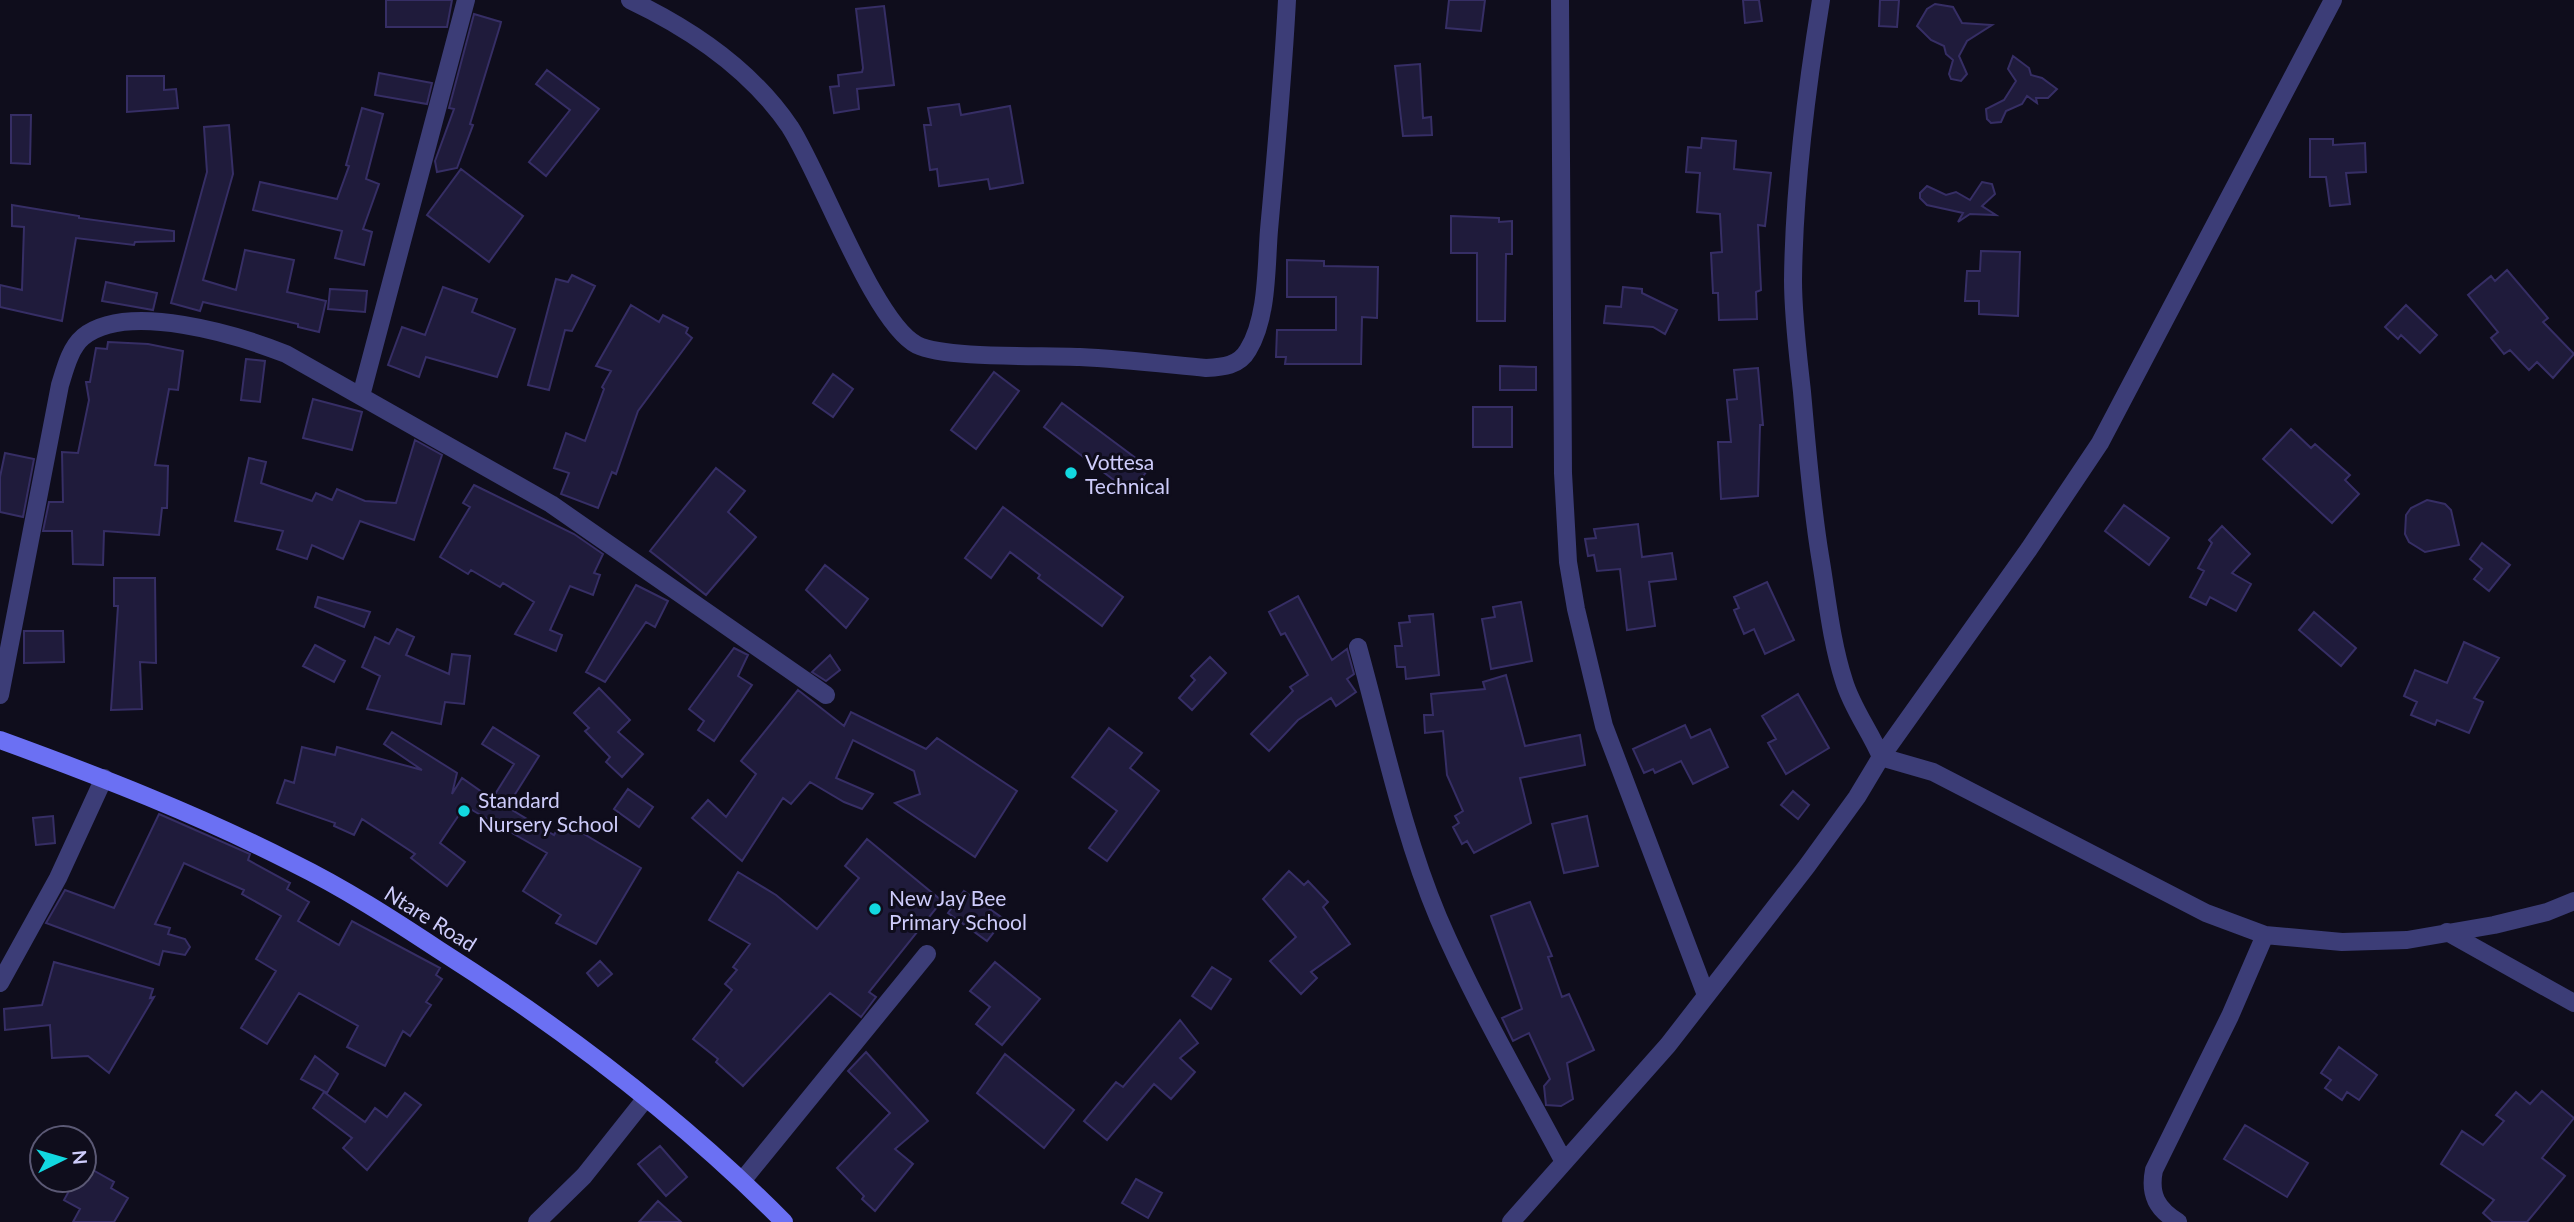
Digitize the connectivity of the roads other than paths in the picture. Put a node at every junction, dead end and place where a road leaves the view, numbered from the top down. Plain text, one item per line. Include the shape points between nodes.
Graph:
1 (466, 0) edge
2 (631, 0) edge
3 (1287, 0) edge
4 (1560, 0) edge
5 (1821, 0) edge
6 (2333, 0) edge
7 (361, 397) junction
8 (1357, 647) dead end
9 (0, 695) edge
10 (826, 695) dead end
11 (0, 740) edge
12 (1881, 757) junction
13 (104, 778) junction
14 (2574, 901) edge
15 (2447, 932) junction
16 (2265, 935) junction
17 (927, 954) dead end
18 (0, 983) edge
19 (1706, 995) junction
20 (2574, 1003) edge
21 (646, 1098) junction
22 (1564, 1162) junction
23 (742, 1181) junction
24 (537, 1222) edge
25 (784, 1222) edge
26 (1511, 1222) edge
27 (2178, 1222) edge

1 - 7 street
2 - 3 street via 722,57 770,100 808,160 890,321 918,345 945,352 1206,368 1239,361 1256,330 1264,283
4 - 19 street via 1563,473 1569,562 1604,726
5 - 12 street via 1795,226 1797,338 1813,510 1834,637 1843,680
6 - 12 street via 2100,443
7 - 9 street via 286,354 213,331 125,322 103,326 82,338 68,359 60,385
7 - 10 street via 551,504
8 - 22 street via 1437,916
11 - 13 main road, Ntare Road
12 - 16 street via 1942,775 2206,913
12 - 19 street via 1836,827
13 - 18 street via 58,878
13 - 21 main road, Ntare Road via 294,863 393,920 566,1035
14 - 15 street via 2547,912
15 - 16 street via 2407,940 2342,942
15 - 20 street
16 - 27 street via 2154,1171 2150,1187 2157,1205
17 - 23 street
19 - 22 street
21 - 23 main road, Ntare Road
21 - 24 street via 583,1176
22 - 26 street
23 - 25 main road, Ntare Road

